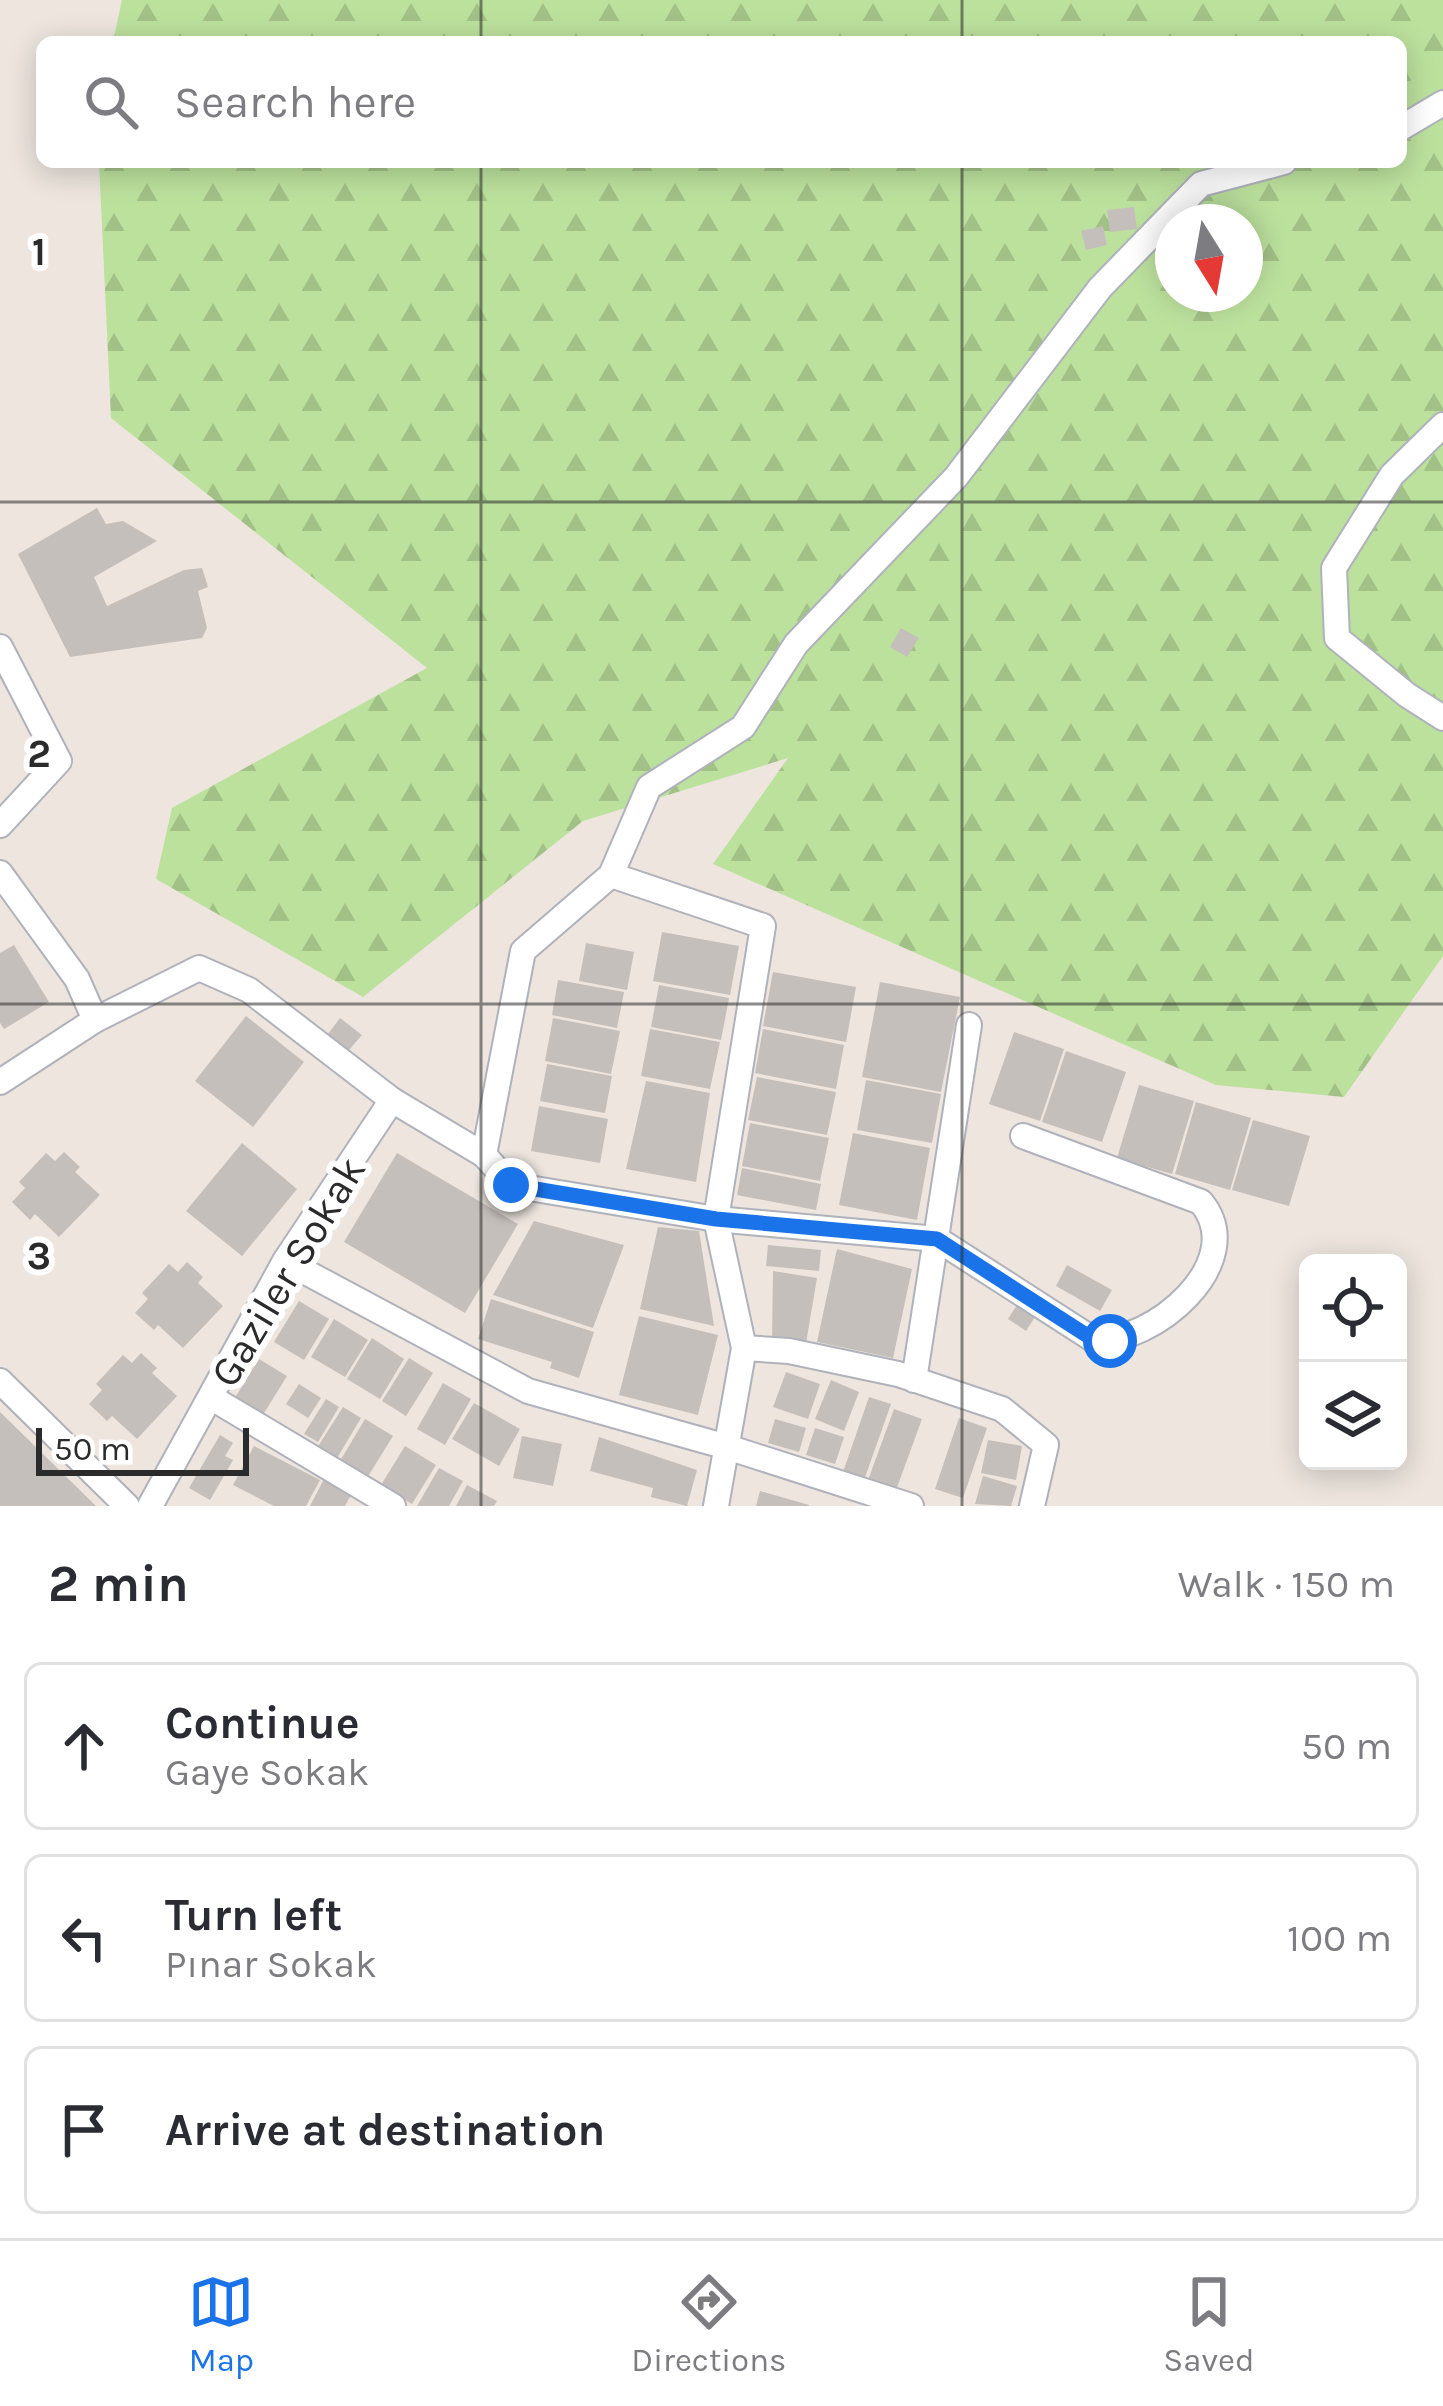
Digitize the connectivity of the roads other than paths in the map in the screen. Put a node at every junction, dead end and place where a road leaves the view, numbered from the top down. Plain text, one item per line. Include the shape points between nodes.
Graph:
1 (1443, 103) edge
2 (1407, 124) edge
3 (1261, 168) edge
4 (1443, 425) edge
5 (0, 646) edge
6 (10, 692) edge
7 (1443, 718) edge
8 (0, 825) edge
9 (0, 873) edge
10 (610, 875) junction
11 (95, 1020) junction
12 (969, 1024) dead end
13 (0, 1082) edge
14 (392, 1100) junction
15 (1023, 1136) dead end
16 (484, 1155) junction
17 (716, 1219) junction
18 (937, 1239) junction
19 (285, 1261) junction
20 (744, 1348) junction
21 (914, 1379) junction
22 (0, 1382) edge
23 (212, 1398) junction
24 (727, 1447) junction
25 (128, 1506) edge
26 (150, 1506) edge
27 (393, 1506) edge
28 (716, 1506) edge
29 (911, 1506) edge
30 (1032, 1506) edge

1 - 2 street
3 - 10 street via 1201,184 1100,288 956,476 796,644 743,727 649,787
4 - 7 street via 1392,475 1334,568 1337,638
5 - 6 street
6 - 8 street via 58,761
9 - 11 street via 77,979
10 - 16 street via 523,951
10 - 17 street via 763,926
11 - 13 street
11 - 14 street via 199,968 249,990
12 - 18 street
14 - 16 street
14 - 19 street, Gaziler Sokak
15 - 18 street via 1201,1202 1217,1235 1198,1284 1122,1338 1094,1340
16 - 17 street via 511,1185
17 - 18 street
17 - 20 street
18 - 21 street
19 - 23 street, Gaziler Sokak
19 - 24 street via 528,1391
20 - 21 street
20 - 24 street
21 - 30 street via 1002,1408 1046,1445
22 - 25 street
23 - 26 street, Gaziler Sokak
23 - 27 street
24 - 28 street
24 - 29 street

